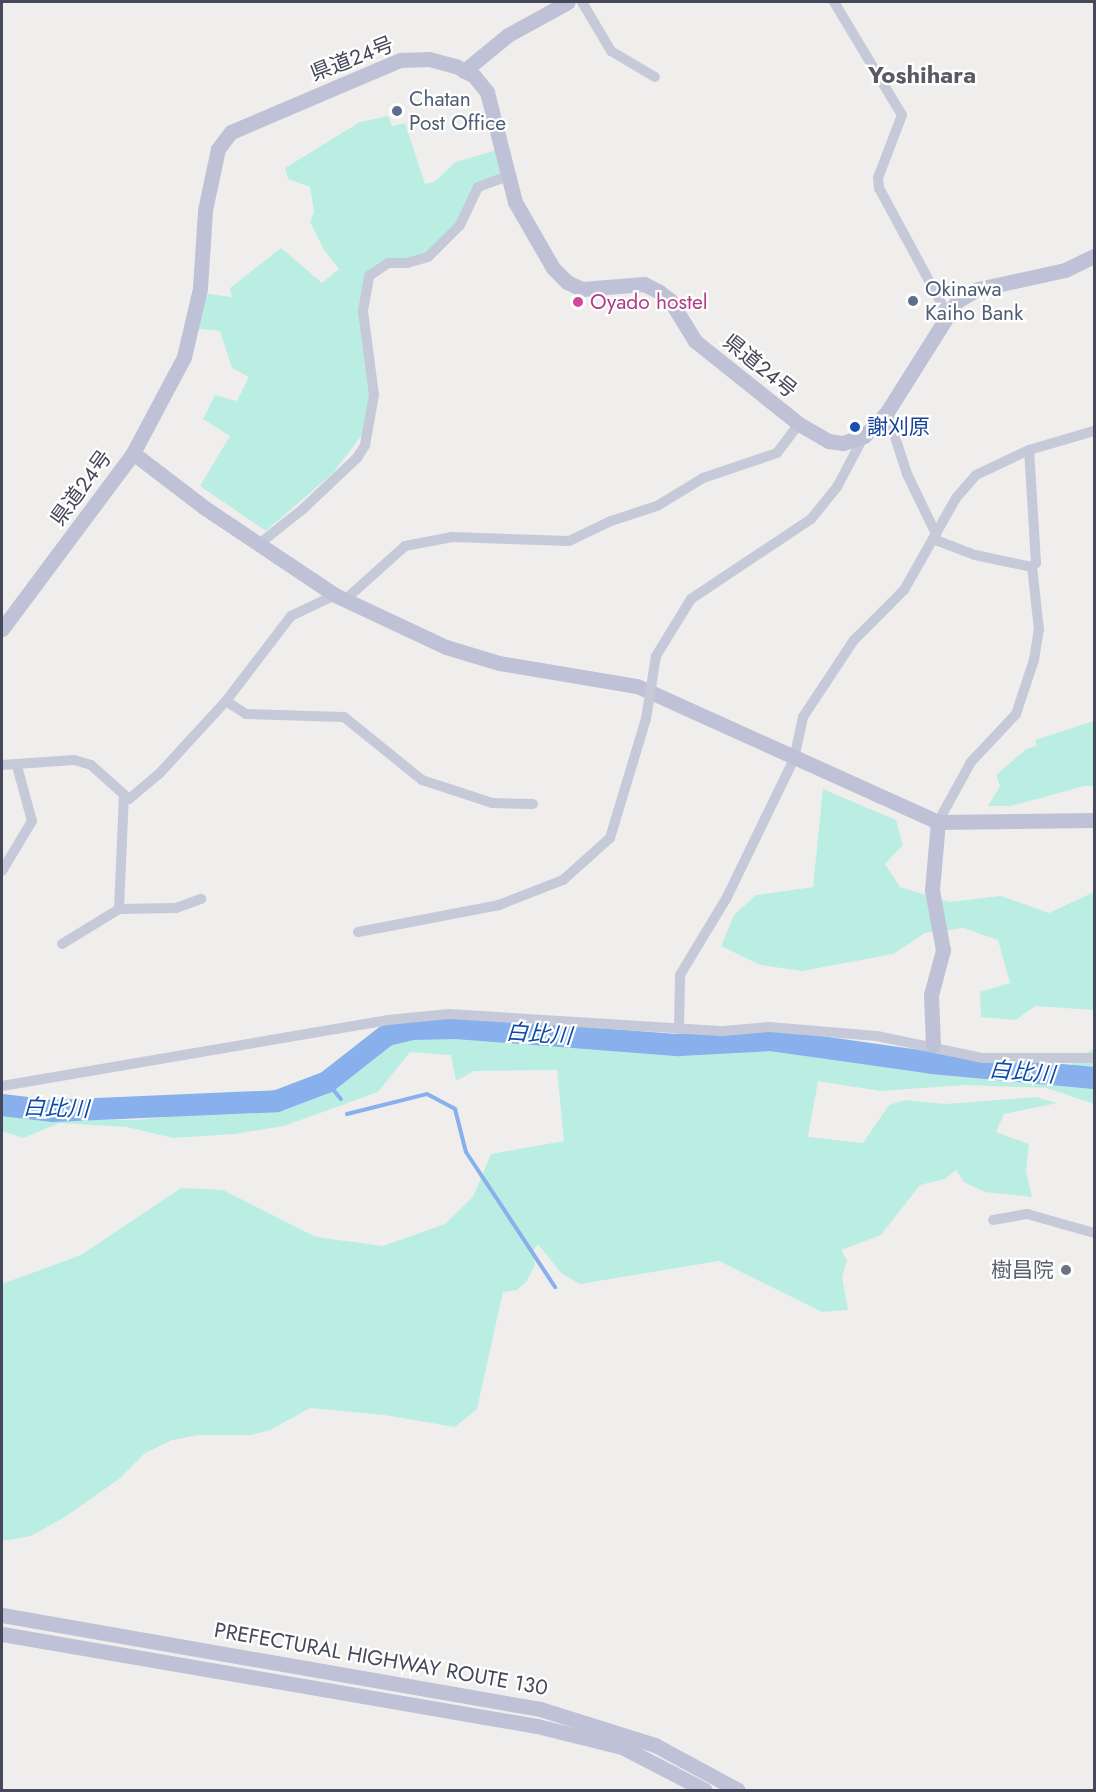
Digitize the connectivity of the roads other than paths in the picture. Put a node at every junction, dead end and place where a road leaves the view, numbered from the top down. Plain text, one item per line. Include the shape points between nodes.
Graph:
1 (568, 2) edge
2 (582, 2) edge
3 (834, 2) edge
4 (464, 71) junction
5 (655, 77) dead end
6 (508, 176) junction
7 (1095, 256) edge
8 (946, 312) junction
9 (887, 412) junction
10 (799, 424) junction
11 (1095, 431) edge
12 (864, 436) junction
13 (1029, 450) junction
14 (133, 453) junction
15 (934, 536) junction
16 (259, 544) junction
17 (1032, 567) junction
18 (340, 597) junction
19 (2, 629) edge
20 (226, 701) junction
21 (794, 759) junction
22 (2, 765) edge
23 (17, 766) junction
24 (124, 795) junction
25 (533, 804) dead end
26 (1095, 820) edge
27 (938, 822) junction
28 (2, 871) edge
29 (201, 899) dead end
30 (119, 909) junction
31 (358, 932) dead end
32 (62, 944) dead end
33 (680, 1029) junction
34 (933, 1045) junction
35 (1095, 1058) edge
36 (2, 1086) edge
37 (993, 1220) dead end
38 (1095, 1233) edge
39 (2, 1615) edge
40 (2, 1634) edge
41 (705, 1791) edge
42 (738, 1791) edge

1 - 4 main road via 508,35
2 - 5 street via 611,51
3 - 8 street via 902,115 878,178 879,188
4 - 6 main road, 県道24号 via 487,92
4 - 14 main road, 県道24号 via 429,59 400,60 231,132 218,149 209,176 200,288 184,357
6 - 10 main road, 県道24号 via 514,202 553,268 567,282 582,289 644,284 658,291 670,300 695,341
6 - 16 street via 478,188 460,225 428,257 388,263 369,276 363,311 374,395 365,445 357,458 303,509
7 - 8 main road via 1065,270 978,289
8 - 9 main road
9 - 12 main road
9 - 15 street via 907,474
10 - 12 main road, 県道24号 via 828,441 843,443
10 - 18 street via 777,453 703,478 657,506 611,521 569,541 452,537 405,546
11 - 13 street
12 - 31 street, bridge via 837,487 811,519 691,599 656,656 646,719 610,838 563,880 499,905
13 - 15 street via 976,475
13 - 17 street via 1036,563
14 - 16 main road
14 - 19 main road, 県道24号
15 - 17 street via 975,555
15 - 21 street via 904,590 854,640 803,717
16 - 18 main road
17 - 27 street via 1039,630 1016,714 970,762
18 - 20 street via 291,616
18 - 21 main road via 446,647 499,663 638,686
20 - 24 street via 159,774 129,799
20 - 25 street via 246,714 344,717 422,780 492,803
21 - 27 main road
21 - 33 street via 727,897 680,975
22 - 23 street
23 - 24 street via 74,760 91,765
23 - 28 street via 32,821
24 - 30 street
26 - 27 main road
27 - 34 main road via 932,890 943,950 931,995
29 - 30 street via 176,908
30 - 32 street
33 - 34 street via 769,1027
33 - 36 street via 449,1014 388,1020
34 - 35 street via 982,1058
37 - 38 street via 1028,1214
39 - 42 main road, PREFECTURAL HIGHWAY ROUTE 130 via 540,1708 655,1744
40 - 41 main road, PREFECTURAL HIGHWAY ROUTE 130 via 537,1726 621,1748

